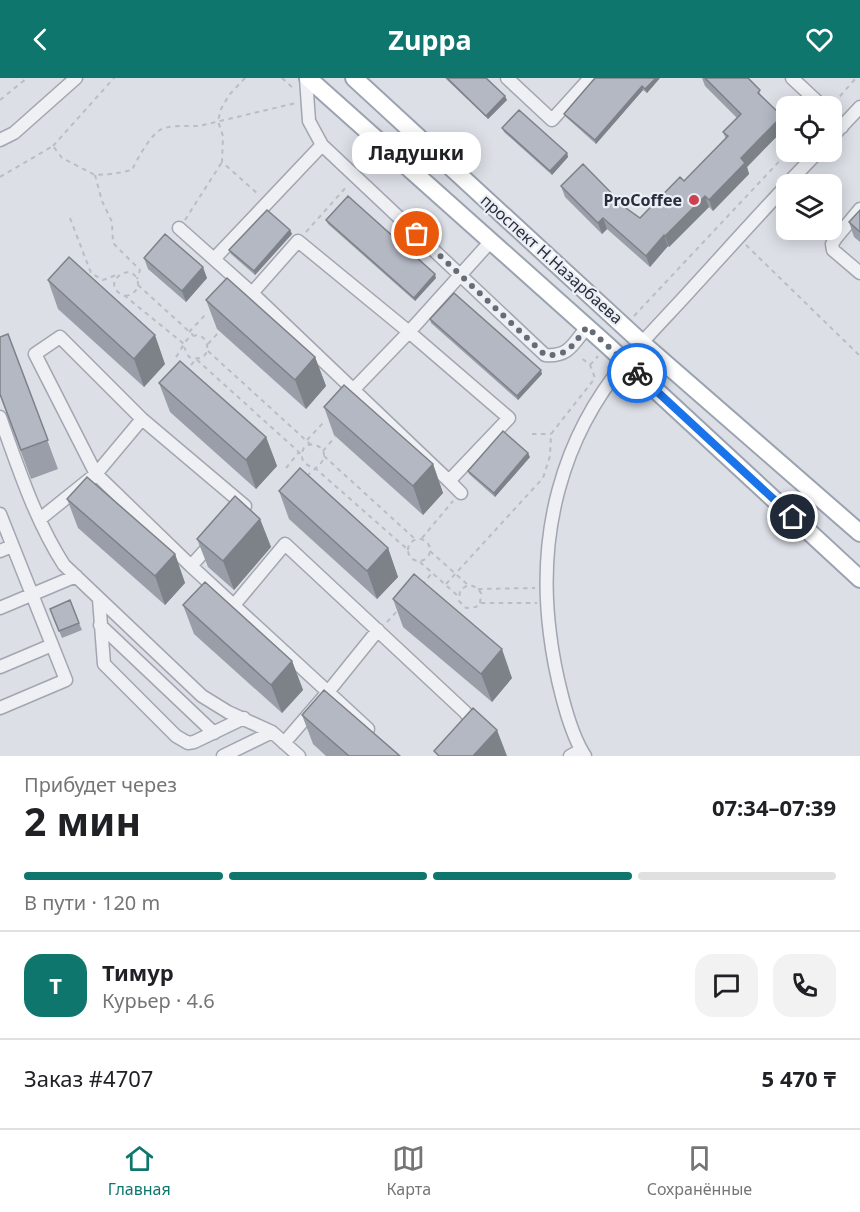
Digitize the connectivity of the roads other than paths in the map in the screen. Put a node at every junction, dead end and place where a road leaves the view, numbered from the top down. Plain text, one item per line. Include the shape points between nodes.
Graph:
1 (76, 78) edge
2 (307, 78) edge
3 (354, 78) edge
4 (507, 78) edge
5 (590, 78) edge
6 (792, 78) edge
7 (811, 96) edge
8 (858, 111) edge
9 (842, 127) edge
10 (0, 140) edge
11 (322, 145) junction
12 (809, 162) edge
13 (798, 174) edge
14 (776, 199) edge
15 (860, 209) edge
16 (842, 225) edge
17 (179, 228) road end
18 (832, 240) edge
19 (491, 242) junction
20 (214, 259) junction
21 (860, 273) edge
22 (461, 276) junction
23 (252, 293) junction
24 (587, 327) junction
25 (409, 332) junction
26 (642, 343) junction
27 (625, 362) junction
28 (353, 390) junction
29 (0, 417) edge
30 (142, 419) junction
31 (96, 474) junction
32 (449, 481) junction
33 (461, 493) road end
34 (0, 514) edge
35 (40, 519) junction
36 (860, 534) edge
37 (12, 546) junction
38 (0, 551) edge
39 (191, 566) junction
40 (76, 576) junction
41 (860, 579) edge
42 (31, 595) junction
43 (99, 599) junction
44 (234, 605) junction
45 (0, 608) edge
46 (100, 625) junction
47 (378, 630) junction
48 (52, 645) junction
49 (0, 667) edge
50 (328, 692) junction
51 (0, 708) edge
52 (244, 718) junction
53 (272, 732) junction
54 (214, 733) junction
55 (469, 733) edge
56 (380, 740) edge
57 (284, 743) junction
58 (579, 754) edge
59 (223, 756) edge
60 (299, 756) edge

1 - 10 street via 14,133
2 - 11 street via 309,120
2 - 19 main road, проспект Н.Назарбаева
3 - 26 main road, проспект Н.Назарбаева
4 - 5 street via 552,120
6 - 7 street
8 - 9 street
11 - 20 street
11 - 22 street
12 - 13 street
14 - 26 street
15 - 16 street
17 - 20 street
18 - 21 street via 833,250
19 - 22 street
19 - 24 main road, проспект Н.Назарбаева
20 - 23 street
22 - 24 street via 545,355 558,356 570,349
22 - 25 street
23 - 25 street via 298,241
23 - 28 street
24 - 27 main road, проспект Н.Назарбаева
25 - 28 street
25 - 32 street via 509,418
26 - 27 street
26 - 36 main road, проспект Н.Назарбаева
27 - 41 main road, проспект Н.Назарбаева
27 - 58 street via 581,429 563,472 549,534 546,603 554,662
28 - 32 street
29 - 35 street
30 - 31 street
30 - 31 street via 60,337 35,354
30 - 39 street via 245,506
31 - 35 street
31 - 39 street
32 - 33 street
34 - 37 street
35 - 40 street via 50,544
37 - 38 street
37 - 42 street
39 - 44 street
40 - 42 street
40 - 43 street
42 - 45 street
42 - 48 street
43 - 46 street
43 - 52 street via 202,696
44 - 47 street via 285,544
44 - 50 street
46 - 54 street
46 - 54 street via 104,664 176,736 188,743
47 - 50 street
47 - 55 street via 465,712 476,726
48 - 49 street
48 - 51 street via 66,680
50 - 56 street
50 - 57 street
52 - 53 street
52 - 54 street
53 - 57 street
53 - 59 street
57 - 60 street

